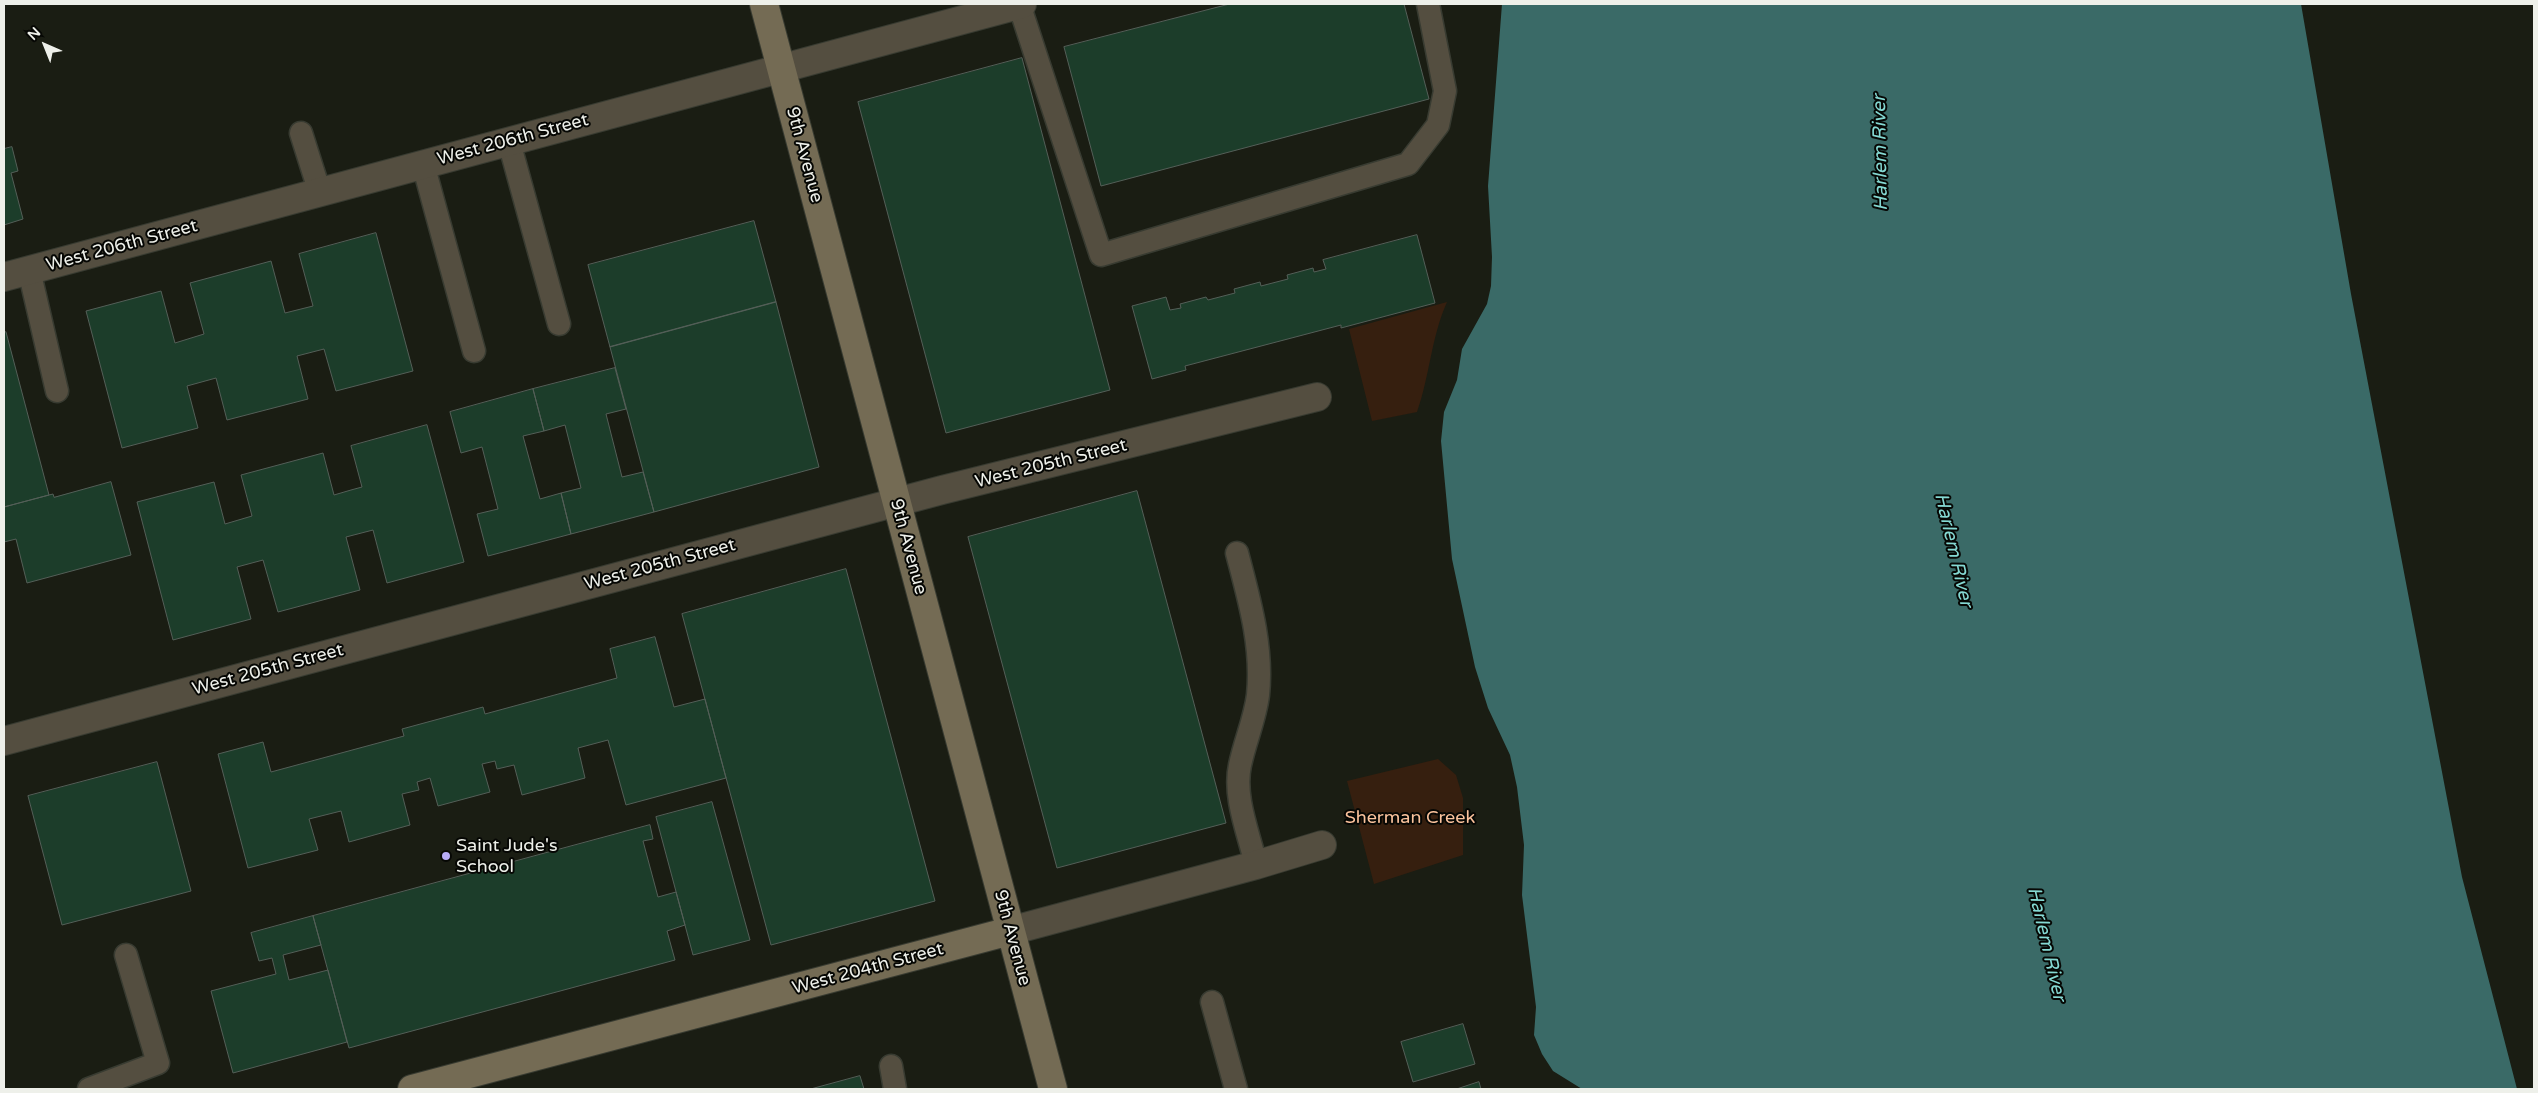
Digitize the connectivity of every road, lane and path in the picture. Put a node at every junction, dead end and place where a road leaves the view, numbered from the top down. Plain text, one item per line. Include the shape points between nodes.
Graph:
1 (764, 4) edge
2 (1021, 4) edge
3 (1428, 4) edge
4 (781, 68) junction
5 (301, 133) dead end
6 (509, 142) junction
7 (423, 164) junction
8 (320, 193) junction
9 (16, 274) edge
10 (559, 324) dead end
11 (474, 351) dead end
12 (57, 391) dead end
13 (1317, 397) dead end
14 (896, 502) junction
15 (1237, 553) dead end
16 (4, 741) edge
17 (1322, 844) dead end
18 (1256, 865) junction
19 (1010, 931) junction
20 (126, 955) dead end
21 (1212, 1002) dead end
22 (891, 1066) dead end
23 (89, 1089) edge
24 (412, 1089) edge
25 (895, 1089) edge
26 (1053, 1089) edge
27 (1236, 1089) edge

1 - 4 street, 9th Avenue
2 - 3 lane via 1101,255 1408,164 1438,125 1445,91
2 - 4 street, West 206th Street
4 - 6 street, West 206th Street
4 - 14 street, 9th Avenue
5 - 8 lane
6 - 7 street, West 206th Street
6 - 10 lane
7 - 8 street, West 206th Street
7 - 11 lane
8 - 9 street, West 206th Street
9 - 12 lane
13 - 14 street, West 205th Street
14 - 16 street, West 205th Street
14 - 19 street, 9th Avenue
15 - 18 lane via 1256,628 1259,664 1258,694 1252,728 1240,765 1238,787
17 - 18 street, West 204th Street
18 - 19 street, West 204th Street
19 - 24 street, West 204th Street
19 - 26 street, 9th Avenue
20 - 23 lane via 158,1062
21 - 27 lane
22 - 25 lane

